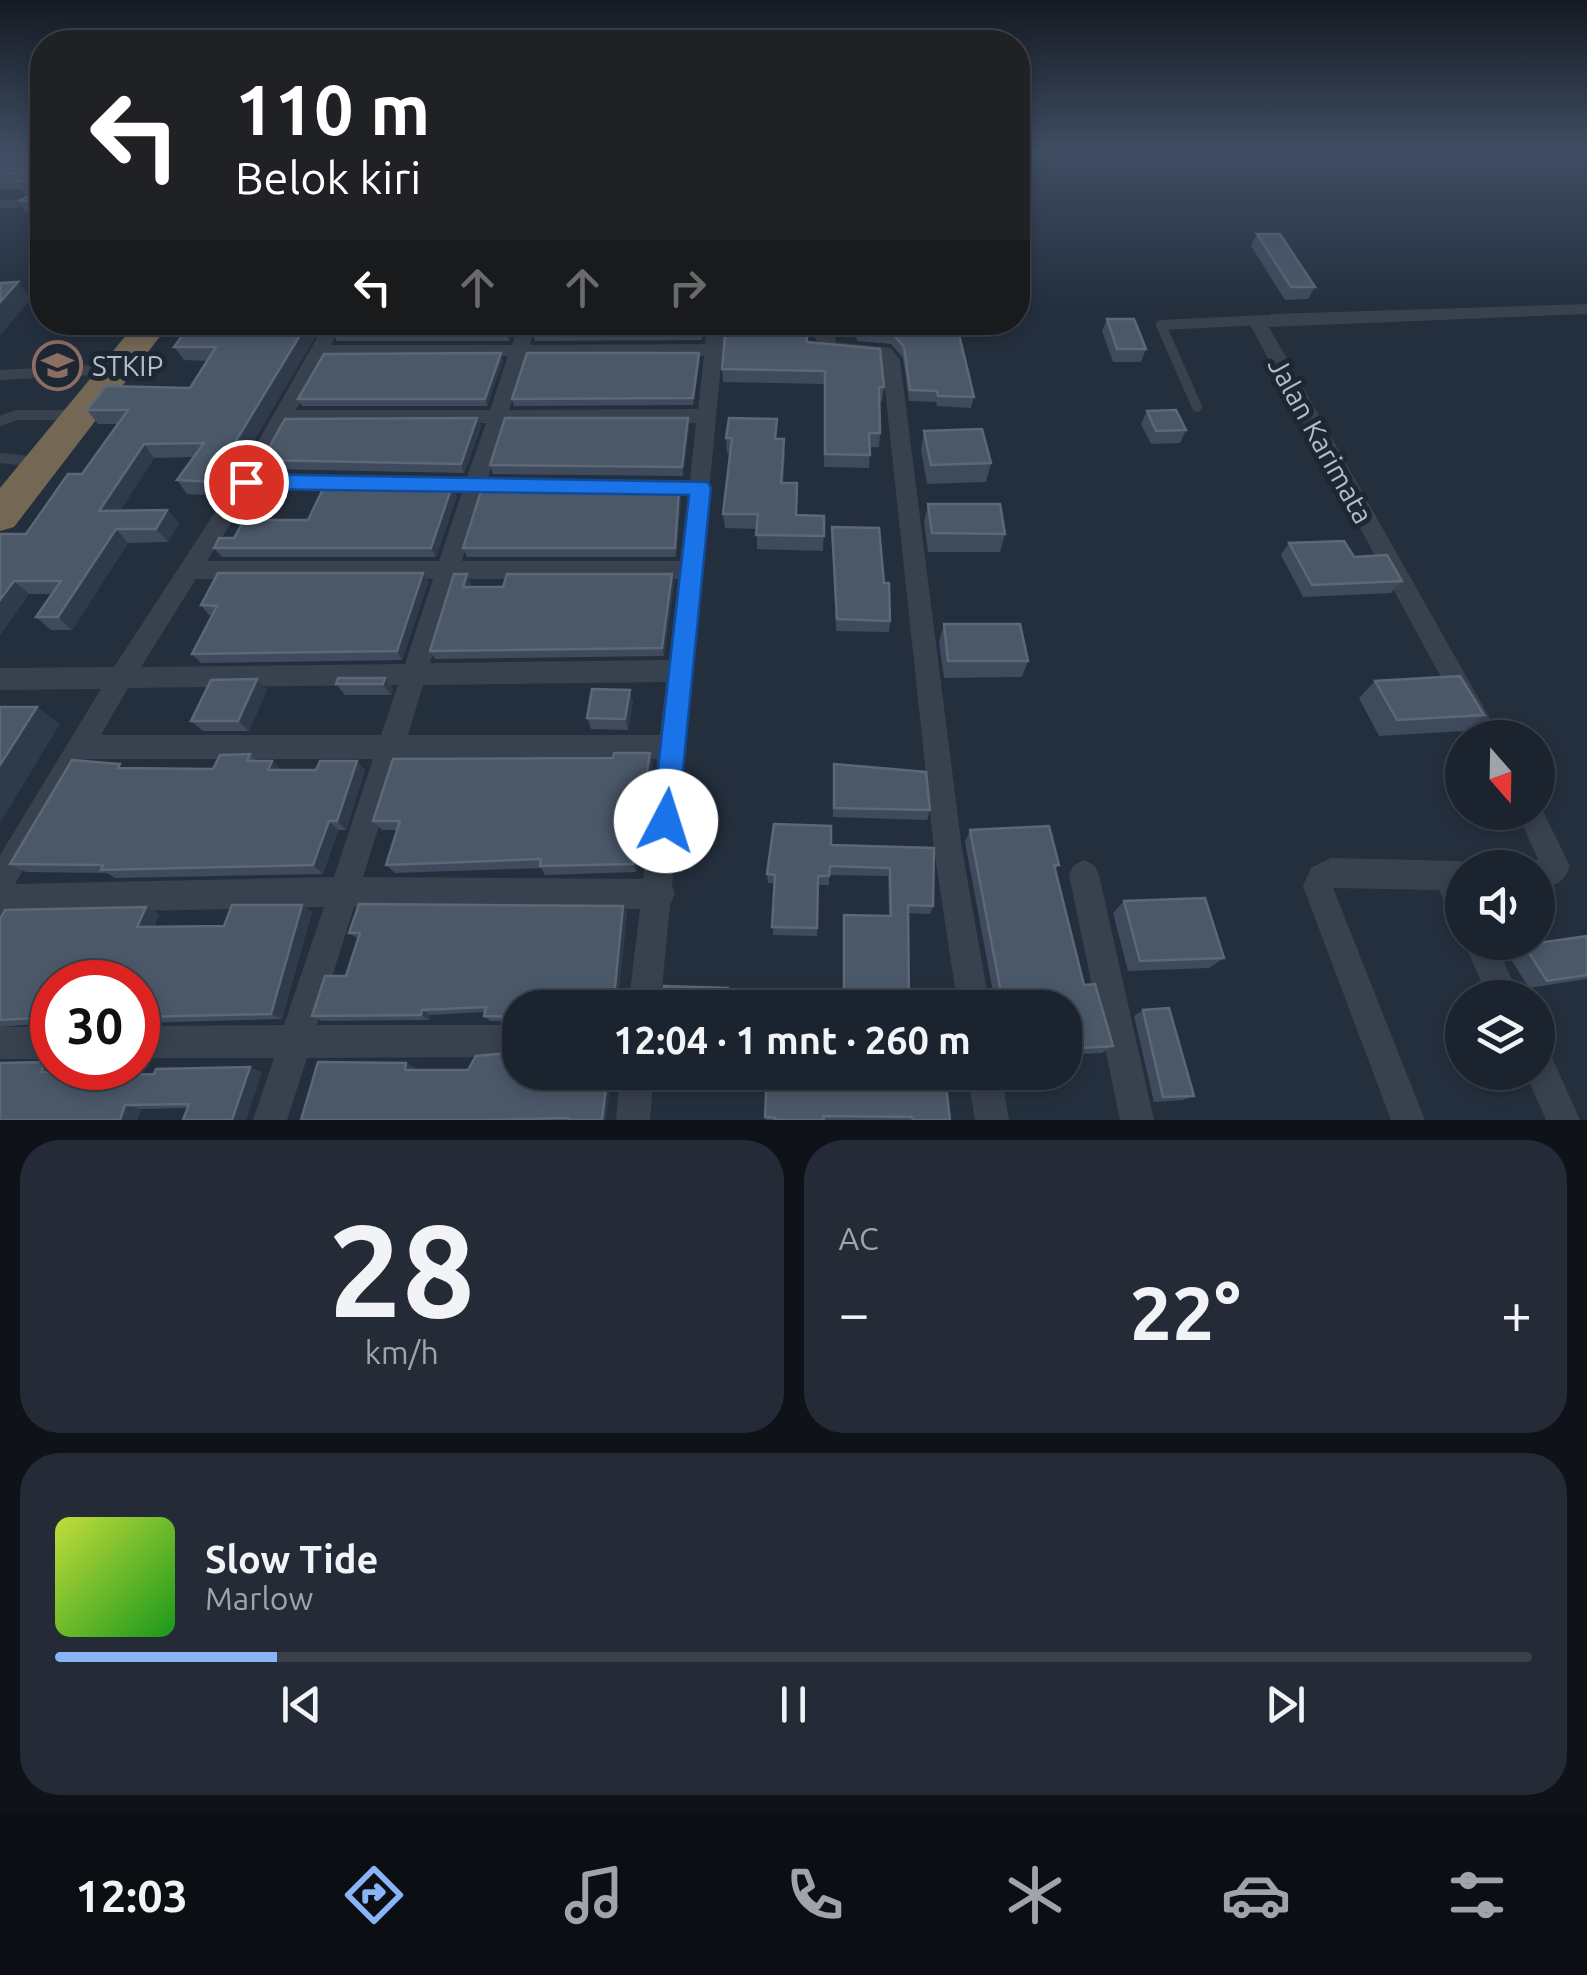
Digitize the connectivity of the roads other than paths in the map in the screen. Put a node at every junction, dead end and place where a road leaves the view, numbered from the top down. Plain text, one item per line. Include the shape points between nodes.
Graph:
1 (30, 203) edge
2 (0, 204) edge
3 (1587, 308) edge
4 (1265, 320) junction
5 (144, 335) edge
6 (327, 335) edge
7 (524, 335) edge
8 (714, 335) edge
9 (824, 335) edge
10 (520, 350) junction
11 (712, 350) junction
12 (318, 351) junction
13 (117, 369) junction
14 (0, 375) edge
15 (1197, 407) dead end
16 (80, 416) junction
17 (499, 416) junction
18 (707, 416) junction
19 (282, 417) junction
20 (0, 420) edge
21 (0, 458) edge
22 (42, 462) junction
23 (246, 482) junction
24 (476, 485) junction
25 (700, 488) junction
26 (0, 516) edge
27 (192, 570) junction
28 (448, 570) junction
29 (690, 570) junction
30 (680, 670) junction
31 (416, 672) junction
32 (122, 676) junction
33 (0, 679) edge
34 (1478, 720) edge
35 (393, 744) junction
36 (79, 747) junction
37 (673, 748) junction
38 (1084, 876) dead end
39 (1445, 876) edge
40 (0, 882) edge
41 (344, 892) junction
42 (660, 894) junction
43 (0, 899) edge
44 (647, 990) edge
45 (971, 990) edge
46 (297, 1041) junction
47 (502, 1041) edge
48 (30, 1042) edge
49 (160, 1042) edge
50 (0, 1043) edge
51 (636, 1090) edge
52 (987, 1090) edge
53 (1549, 1090) edge
54 (270, 1120) edge
55 (633, 1120) edge
56 (992, 1120) edge
57 (1137, 1120) edge
58 (1408, 1120) edge
59 (1563, 1120) edge

1 - 2 lane
3 - 4 street, Jalan Karimata
4 - 15 lane via 1161,326
4 - 34 street, Jalan Karimata via 1259,332
5 - 13 highway
6 - 12 street
7 - 10 street
8 - 11 street
9 - 45 street via 835,350 885,352 891,360 948,849
10 - 11 street
10 - 12 street
10 - 17 street
11 - 18 street
12 - 19 street
13 - 14 lane
13 - 16 highway
16 - 20 lane
16 - 22 highway
17 - 18 street
17 - 19 street
17 - 24 street
18 - 25 street
19 - 23 street
21 - 22 lane
22 - 26 highway
23 - 24 street
23 - 27 street
24 - 25 street
24 - 28 street
25 - 29 street
27 - 28 street
27 - 32 street
28 - 29 street
28 - 31 street
29 - 30 street
30 - 31 street
30 - 37 street
31 - 32 street
31 - 35 street
32 - 33 street
32 - 36 street
35 - 36 street
35 - 37 street
35 - 41 street
36 - 40 street
37 - 42 street
38 - 57 street
39 - 58 street via 1331,873 1318,886
41 - 42 street
41 - 43 street
41 - 46 street
42 - 44 street
46 - 47 street
46 - 49 street
46 - 54 street
48 - 50 street
51 - 55 street
52 - 56 street
53 - 59 street

